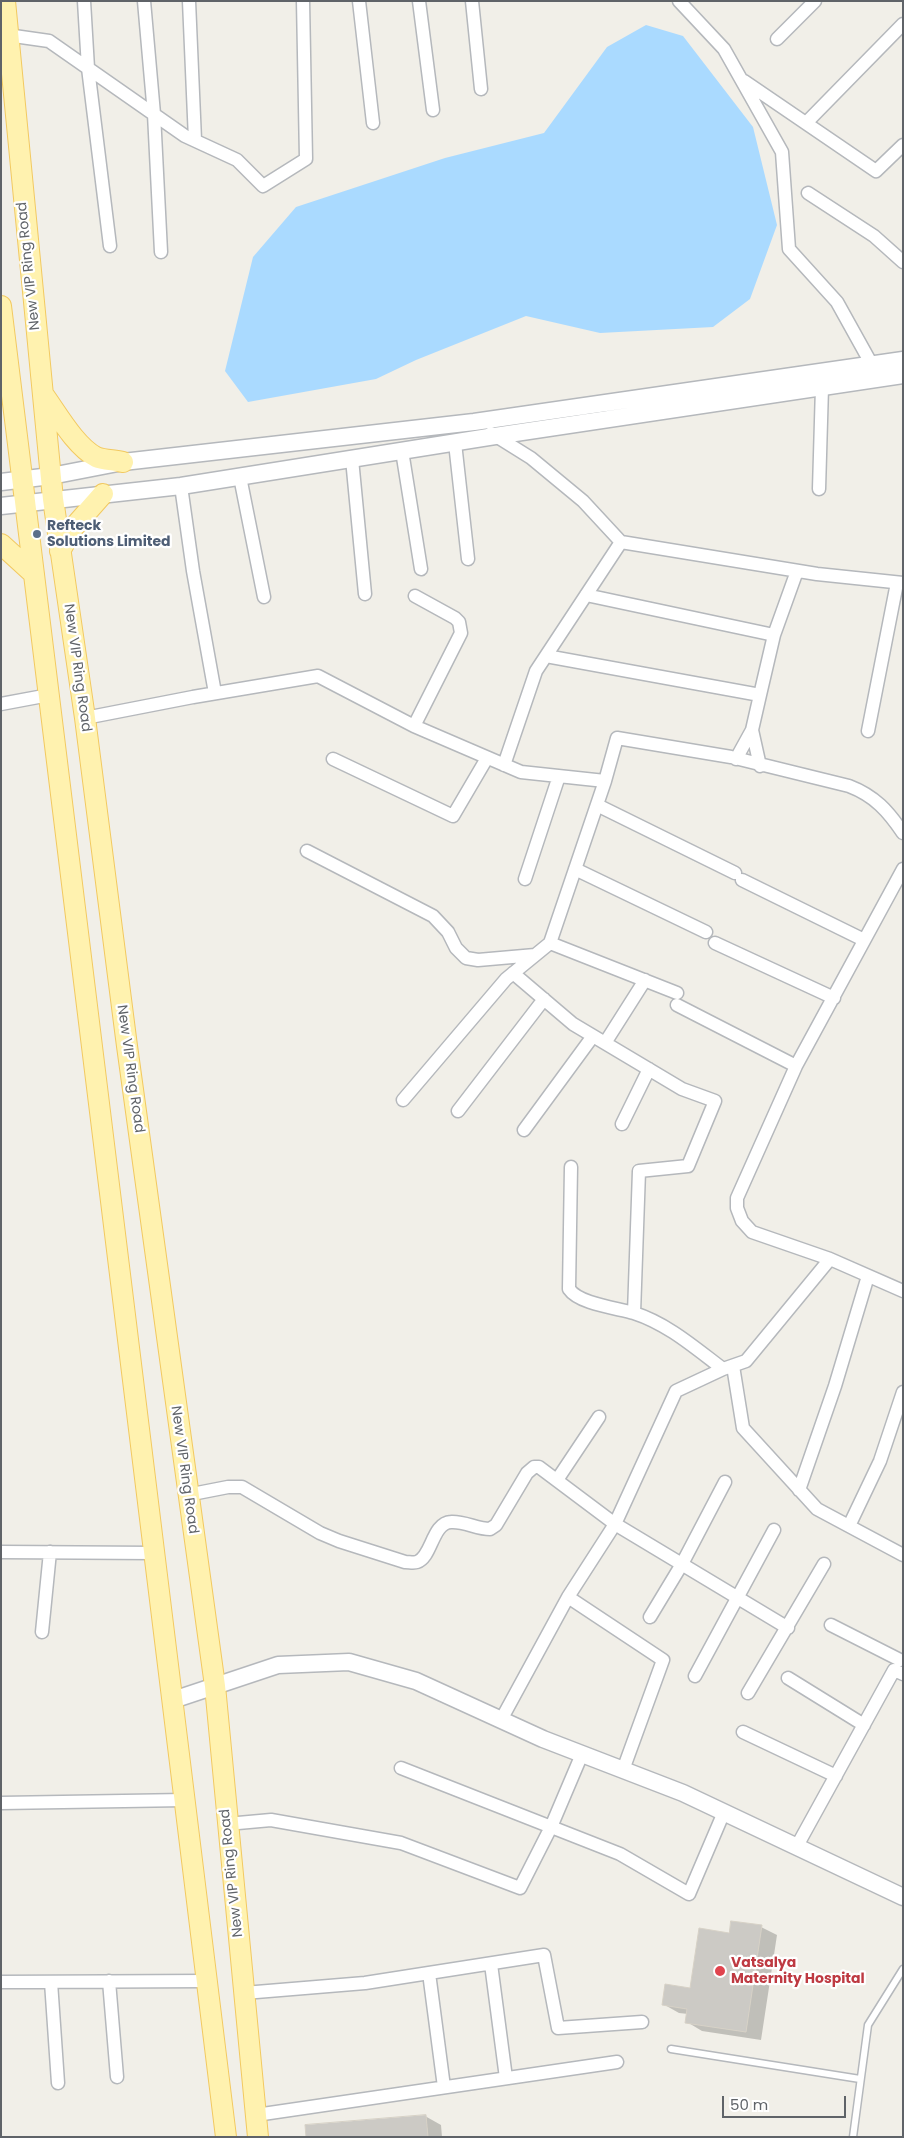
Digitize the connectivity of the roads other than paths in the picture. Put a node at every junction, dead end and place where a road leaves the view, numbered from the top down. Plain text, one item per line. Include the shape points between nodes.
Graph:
1 (5, 1) edge
2 (84, 1) edge
3 (144, 1) edge
4 (189, 1) edge
5 (303, 1) edge
6 (359, 1) edge
7 (419, 1) edge
8 (472, 1) edge
9 (680, 1) edge
10 (814, 1) edge
11 (903, 24) edge
12 (7, 35) junction
13 (776, 39) dead end
14 (88, 68) junction
15 (742, 80) junction
16 (481, 89) dead end
17 (433, 110) dead end
18 (154, 114) junction
19 (373, 123) dead end
20 (806, 123) junction
21 (195, 140) junction
22 (903, 145) edge
23 (808, 193) dead end
24 (110, 246) dead end
25 (160, 252) dead end
26 (903, 262) edge
27 (1, 306) edge
28 (903, 360) edge
29 (872, 372) junction
30 (903, 375) edge
31 (822, 387) junction
32 (42, 393) junction
33 (474, 422) junction
34 (495, 436) junction
35 (455, 442) junction
36 (402, 451) junction
37 (352, 459) junction
38 (123, 462) junction
39 (51, 476) junction
40 (240, 477) junction
41 (23, 479) junction
42 (1, 482) edge
43 (181, 486) junction
44 (819, 490) dead end
45 (103, 494) junction
46 (53, 499) junction
47 (27, 502) junction
48 (1, 506) edge
49 (621, 542) junction
50 (1, 544) edge
51 (60, 551) junction
52 (468, 559) dead end
53 (421, 569) dead end
54 (797, 571) junction
55 (34, 574) junction
56 (900, 583) edge
57 (365, 594) dead end
58 (586, 595) junction
59 (415, 596) dead end
60 (264, 597) dead end
61 (774, 635) junction
62 (546, 656) junction
63 (215, 693) junction
64 (760, 694) junction
65 (49, 695) junction
66 (1, 704) edge
67 (85, 718) junction
68 (414, 726) junction
69 (752, 730) junction
70 (868, 731) dead end
71 (487, 758) junction
72 (332, 759) dead end
73 (736, 759) junction
74 (504, 765) junction
75 (760, 766) junction
76 (559, 776) junction
77 (605, 781) junction
78 (596, 805) junction
79 (97, 808) junction
80 (888, 810) junction
81 (64, 814) junction
82 (903, 814) edge
83 (903, 833) edge
84 (307, 851) dead end
85 (575, 869) junction
86 (903, 869) edge
87 (525, 879) dead end
88 (706, 932) dead end
89 (864, 940) junction
90 (550, 943) junction
91 (715, 943) dead end
92 (536, 955) junction
93 (513, 973) junction
94 (645, 980) junction
95 (834, 998) junction
96 (544, 1000) junction
97 (593, 1036) junction
98 (605, 1043) junction
99 (126, 1046) junction
100 (93, 1050) junction
101 (796, 1066) junction
102 (649, 1069) junction
103 (404, 1100) dead end
104 (458, 1111) dead end
105 (622, 1124) dead end
106 (524, 1130) dead end
107 (571, 1167) dead end
108 (830, 1259) junction
109 (868, 1276) junction
110 (903, 1291) edge
111 (634, 1313) junction
112 (728, 1368) junction
113 (903, 1392) edge
114 (599, 1417) dead end
115 (557, 1480) junction
116 (725, 1482) dead end
117 (799, 1490) junction
118 (188, 1495) junction
119 (615, 1524) junction
120 (849, 1526) junction
121 (774, 1530) dead end
122 (1, 1552) edge
123 (50, 1552) junction
124 (155, 1553) junction
125 (903, 1555) edge
126 (682, 1564) junction
127 (824, 1564) dead end
128 (568, 1597) junction
129 (738, 1597) junction
130 (650, 1617) dead end
131 (831, 1625) dead end
132 (788, 1628) junction
133 (42, 1632) dead end
134 (900, 1665) edge
135 (694, 1676) dead end
136 (788, 1678) dead end
137 (215, 1686) junction
138 (748, 1693) dead end
139 (173, 1700) junction
140 (501, 1720) junction
141 (864, 1725) junction
142 (743, 1732) dead end
143 (582, 1754) junction
144 (401, 1768) dead end
145 (623, 1770) junction
146 (836, 1776) junction
147 (185, 1800) junction
148 (1, 1803) edge
149 (724, 1812) junction
150 (227, 1824) junction
151 (551, 1828) junction
152 (797, 1846) junction
153 (903, 1897) edge
154 (490, 1964) junction
155 (903, 1969) edge
156 (429, 1973) junction
157 (109, 1981) junction
158 (208, 1981) junction
159 (1, 1982) edge
160 (51, 1982) junction
161 (244, 1993) junction
162 (642, 2022) dead end
163 (671, 2049) dead end
164 (617, 2062) dead end
165 (117, 2077) dead end
166 (506, 2078) junction
167 (860, 2079) junction
168 (58, 2083) dead end
169 (444, 2087) junction
170 (256, 2115) junction
171 (226, 2137) edge
172 (258, 2137) edge
173 (853, 2137) edge

1 - 12 main road, New VIP Ring Road
2 - 14 street
3 - 18 street
4 - 21 street
5 - 21 street via 306,159 263,186 237,160
6 - 19 street
7 - 17 street
8 - 16 street
9 - 15 street via 724,49
10 - 13 street
11 - 20 street
12 - 14 street via 49,41
12 - 32 main road, New VIP Ring Road
14 - 18 street
14 - 24 street
15 - 20 street
15 - 29 street via 782,152 789,249 837,302
18 - 21 street
18 - 25 street
20 - 22 street via 876,171
23 - 26 street via 874,236
27 - 41 main road
28 - 29 street
29 - 30 street
29 - 31 street
29 - 33 street
31 - 34 street
31 - 44 street
32 - 38 main road via 88,451 97,458
32 - 39 main road, New VIP Ring Road
33 - 34 street
33 - 38 street
34 - 35 street
34 - 49 street via 531,458 575,495
35 - 36 street
35 - 52 street
36 - 37 street
36 - 53 street
37 - 40 street
37 - 57 street
38 - 39 street
39 - 41 street
39 - 46 main road, New VIP Ring Road
40 - 43 street
40 - 60 street
41 - 42 street
41 - 47 main road
43 - 45 street
43 - 63 street
45 - 46 street
45 - 51 main road via 73,528
46 - 47 street
46 - 51 main road, New VIP Ring Road
47 - 48 street
47 - 55 main road
49 - 54 street
49 - 58 street
50 - 55 main road
51 - 67 main road, New VIP Ring Road
54 - 56 street
54 - 61 street
55 - 65 main road
56 - 70 street
58 - 61 street
58 - 62 street
59 - 68 street via 455,618 461,633
61 - 64 street
62 - 64 street
62 - 74 street via 536,671
63 - 67 street
63 - 68 street via 318,676
64 - 69 street
65 - 66 street
65 - 81 main road
67 - 79 main road, New VIP Ring Road
68 - 71 street
69 - 73 street
69 - 75 street
71 - 72 street via 453,816
71 - 74 street
73 - 75 street
73 - 77 street via 618,738
74 - 76 street via 521,772
75 - 80 street via 850,786 863,791
76 - 77 street
76 - 87 street
77 - 78 street
78 - 85 street
78 - 89 street
79 - 81 main road
79 - 99 main road, New VIP Ring Road
80 - 82 street
80 - 83 street
81 - 100 main road
84 - 92 street via 433,916 466,958 478,960
85 - 88 street
85 - 90 street
86 - 89 street
89 - 95 street
90 - 92 street
90 - 94 street
91 - 95 street
92 - 93 street
93 - 96 street
93 - 103 street
94 - 98 street
94 - 101 street
95 - 101 street
96 - 97 street
96 - 104 street
97 - 98 street
97 - 106 street
98 - 102 street
99 - 100 main road
99 - 118 main road, New VIP Ring Road
100 - 124 main road
101 - 108 street via 737,1198 736,1208 752,1232
102 - 105 street
102 - 111 street via 682,1089 715,1101 688,1166 639,1170
107 - 111 street via 569,1289 584,1300
108 - 109 street
108 - 112 street via 746,1361
109 - 110 street
109 - 117 street
111 - 112 street via 676,1333
112 - 117 street via 743,1428
112 - 119 street via 676,1391
113 - 120 street via 880,1461
114 - 115 street
115 - 118 street via 534,1467 527,1473 496,1525 490,1529 452,1522 444,1524 423,1558 417,1562 405,1562 320,1533 242,1487
115 - 119 street
116 - 126 street
117 - 120 street via 817,1509
118 - 137 main road, New VIP Ring Road
119 - 126 street
119 - 128 street
120 - 125 street
121 - 129 street
122 - 123 street
123 - 124 street
123 - 133 street
124 - 139 main road
126 - 129 street
126 - 130 street
127 - 132 street
128 - 140 street
128 - 145 street via 663,1660
129 - 132 street
129 - 135 street
131 - 134 street
132 - 138 street
134 - 141 street
136 - 141 street
137 - 139 street
137 - 140 street via 278,1665 349,1662 416,1681
137 - 150 main road, New VIP Ring Road
139 - 147 main road
140 - 143 street
141 - 146 street
142 - 146 street
143 - 145 street
143 - 151 street
144 - 151 street
145 - 149 street
146 - 152 street
147 - 148 street
147 - 158 main road
149 - 151 street via 688,1894 620,1854
149 - 152 street
150 - 151 street via 271,1820 402,1844 520,1888
150 - 161 main road, New VIP Ring Road
152 - 153 street
154 - 156 street
154 - 162 street via 544,1955 558,2028
154 - 166 street
155 - 167 lane via 868,2025
156 - 161 street via 365,1983
156 - 169 street
157 - 158 street
157 - 160 street
157 - 165 street
158 - 171 main road
159 - 160 street
160 - 168 street
161 - 170 main road, New VIP Ring Road
163 - 167 lane
164 - 166 street
166 - 169 street
167 - 173 lane
169 - 170 street
170 - 172 main road, New VIP Ring Road

